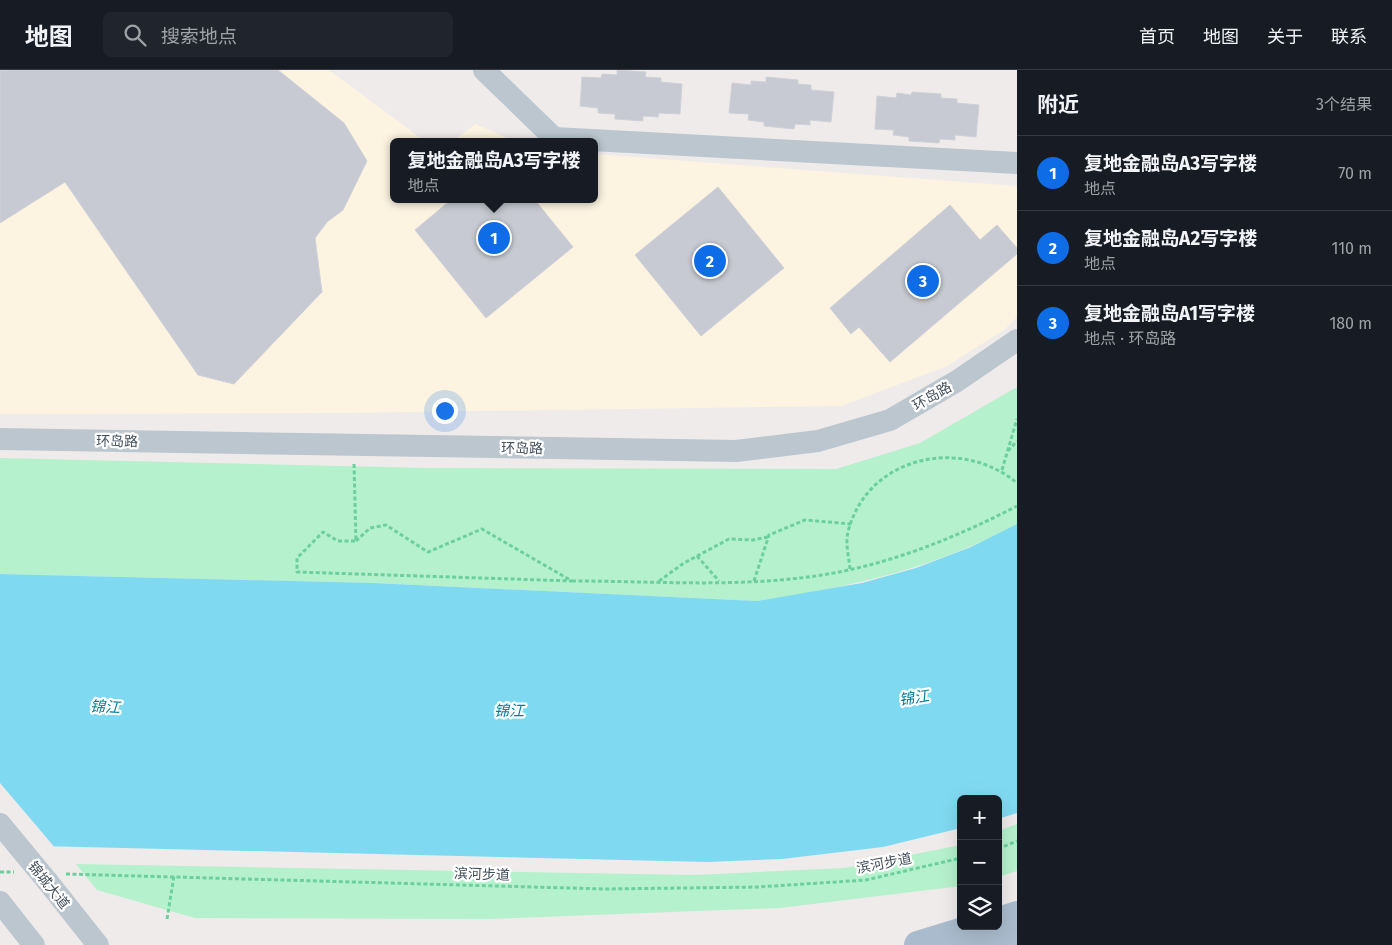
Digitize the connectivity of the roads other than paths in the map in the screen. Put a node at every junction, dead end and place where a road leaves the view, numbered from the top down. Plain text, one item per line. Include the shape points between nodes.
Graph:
1 (484, 70) edge
2 (554, 138) edge
3 (598, 140) edge
4 (1017, 163) edge
5 (1017, 340) edge
6 (0, 439) edge
7 (0, 824) edge
8 (0, 902) edge
9 (1017, 915) edge
10 (1002, 920) edge
11 (967, 930) edge
12 (1017, 937) edge
13 (34, 945) edge
14 (98, 945) edge
15 (918, 945) edge
16 (975, 945) edge

1 - 2 street
3 - 4 street
5 - 6 street, 环岛路 via 957,381 890,420 818,441 736,451
7 - 14 street, 锦城大道, bridge via 53,878
8 - 13 street
9 - 10 main road
11 - 15 main road
12 - 16 main road

